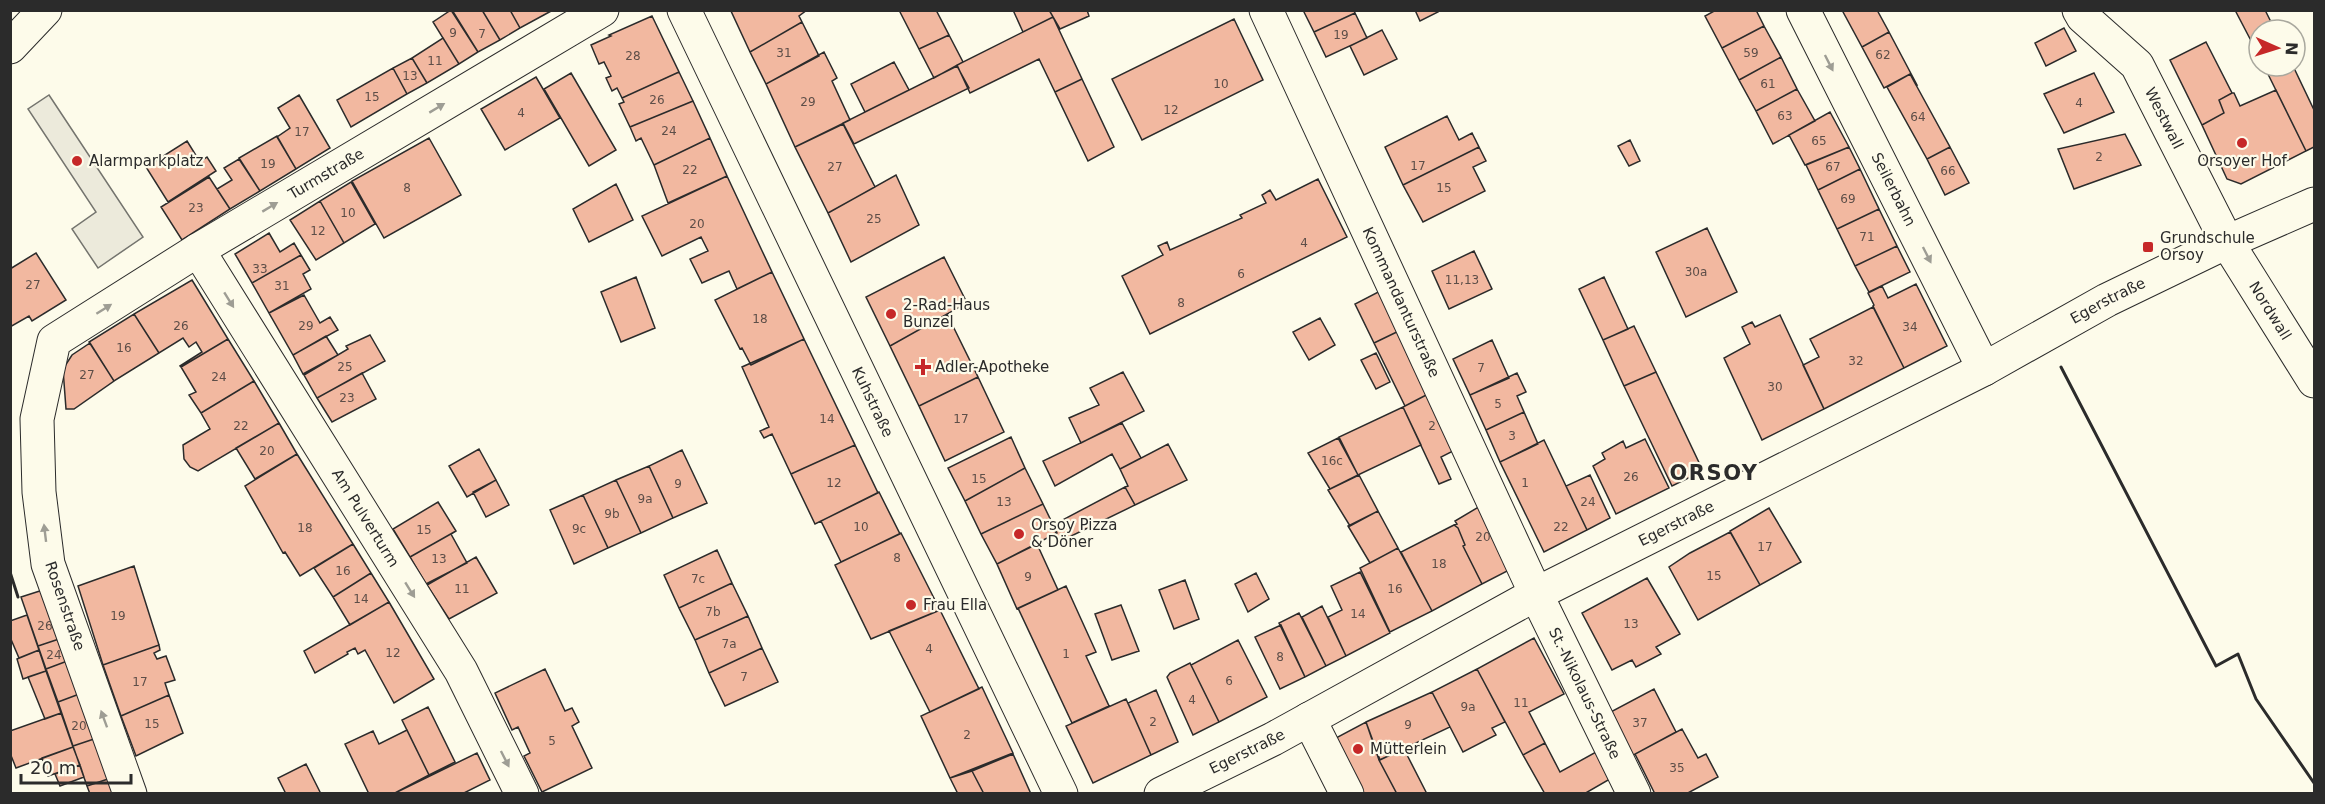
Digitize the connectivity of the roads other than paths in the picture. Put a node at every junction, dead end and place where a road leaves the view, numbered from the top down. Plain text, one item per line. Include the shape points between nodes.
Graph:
1 (45, 10) edge
2 (602, 10) edge
3 (684, 10) edge
4 (1266, 10) edge
5 (1803, 10) edge
6 (2079, 10) edge
7 (10, 46) edge
8 (2314, 204) edge
9 (2227, 242) junction
10 (198, 250) junction
11 (54, 340) joint
12 (1984, 369) junction
13 (2314, 381) edge
14 (1536, 594) junction
15 (1309, 719) junction
16 (130, 794) edge
17 (522, 794) edge
18 (1061, 794) edge
19 (1161, 794) edge
20 (1347, 794) edge
21 (1634, 794) edge

1 - 7 street
10 -> 2 street, Turmstraße
3 - 18 street, Kuhstraße
4 - 14 street, Kommandanturstraße
5 -> 12 street, Seilerbahn
6 - 9 street, Westwall via 2082,17 2137,65
8 - 9 street, Egerstraße
9 - 12 street, Egerstraße via 2107,300
9 - 13 street, Nordwall
11 -> 10 street, Turmstraße
10 -> 17 street, Am Pulverturm via 461,671
16 -> 11 street, Rosenstraße via 48,564 39,492 37,419
12 - 14 street, Egerstraße
14 - 15 street, Egerstraße
14 - 21 street, St.-Nikolaus-Straße
15 - 19 street, Egerstraße
15 - 20 street

